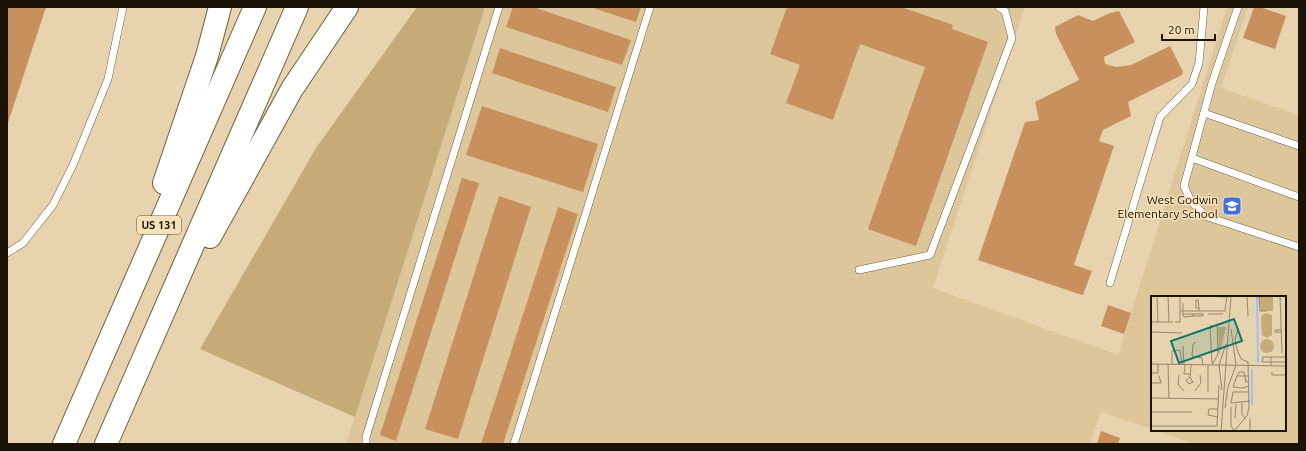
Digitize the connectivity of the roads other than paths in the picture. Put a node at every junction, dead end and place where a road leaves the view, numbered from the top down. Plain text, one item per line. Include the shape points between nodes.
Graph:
1 (123, 7) edge
2 (220, 7) edge
3 (255, 7) edge
4 (297, 7) edge
5 (347, 7) edge
6 (499, 7) edge
7 (650, 7) edge
8 (999, 7) edge
9 (1204, 7) edge
10 (1238, 7) edge
11 (1205, 110) junction
12 (1299, 146) edge
13 (1192, 158) junction
14 (1299, 197) edge
15 (1299, 247) edge
16 (7, 254) edge
17 (859, 270) dead end
18 (1110, 283) dead end
19 (119, 317) junction
20 (151, 341) junction
21 (64, 444) edge
22 (106, 444) edge
23 (366, 444) edge
24 (514, 444) edge

1 - 16 lane via 108,79 73,165 53,205 23,243
2 - 19 highway via 207,56
3 - 19 highway, US 131
4 - 20 highway, US 131
5 - 20 highway via 295,83
6 - 23 lane via 366,436
7 - 24 lane
8 - 17 lane via 1005,11 1012,38 930,255
9 - 18 lane via 1199,63 1192,84 1160,117
10 - 11 lane
11 - 12 lane
11 - 13 lane
13 - 14 lane
13 - 15 lane via 1184,186 1191,201 1205,216
19 - 21 highway, US 131
20 - 22 highway, US 131

